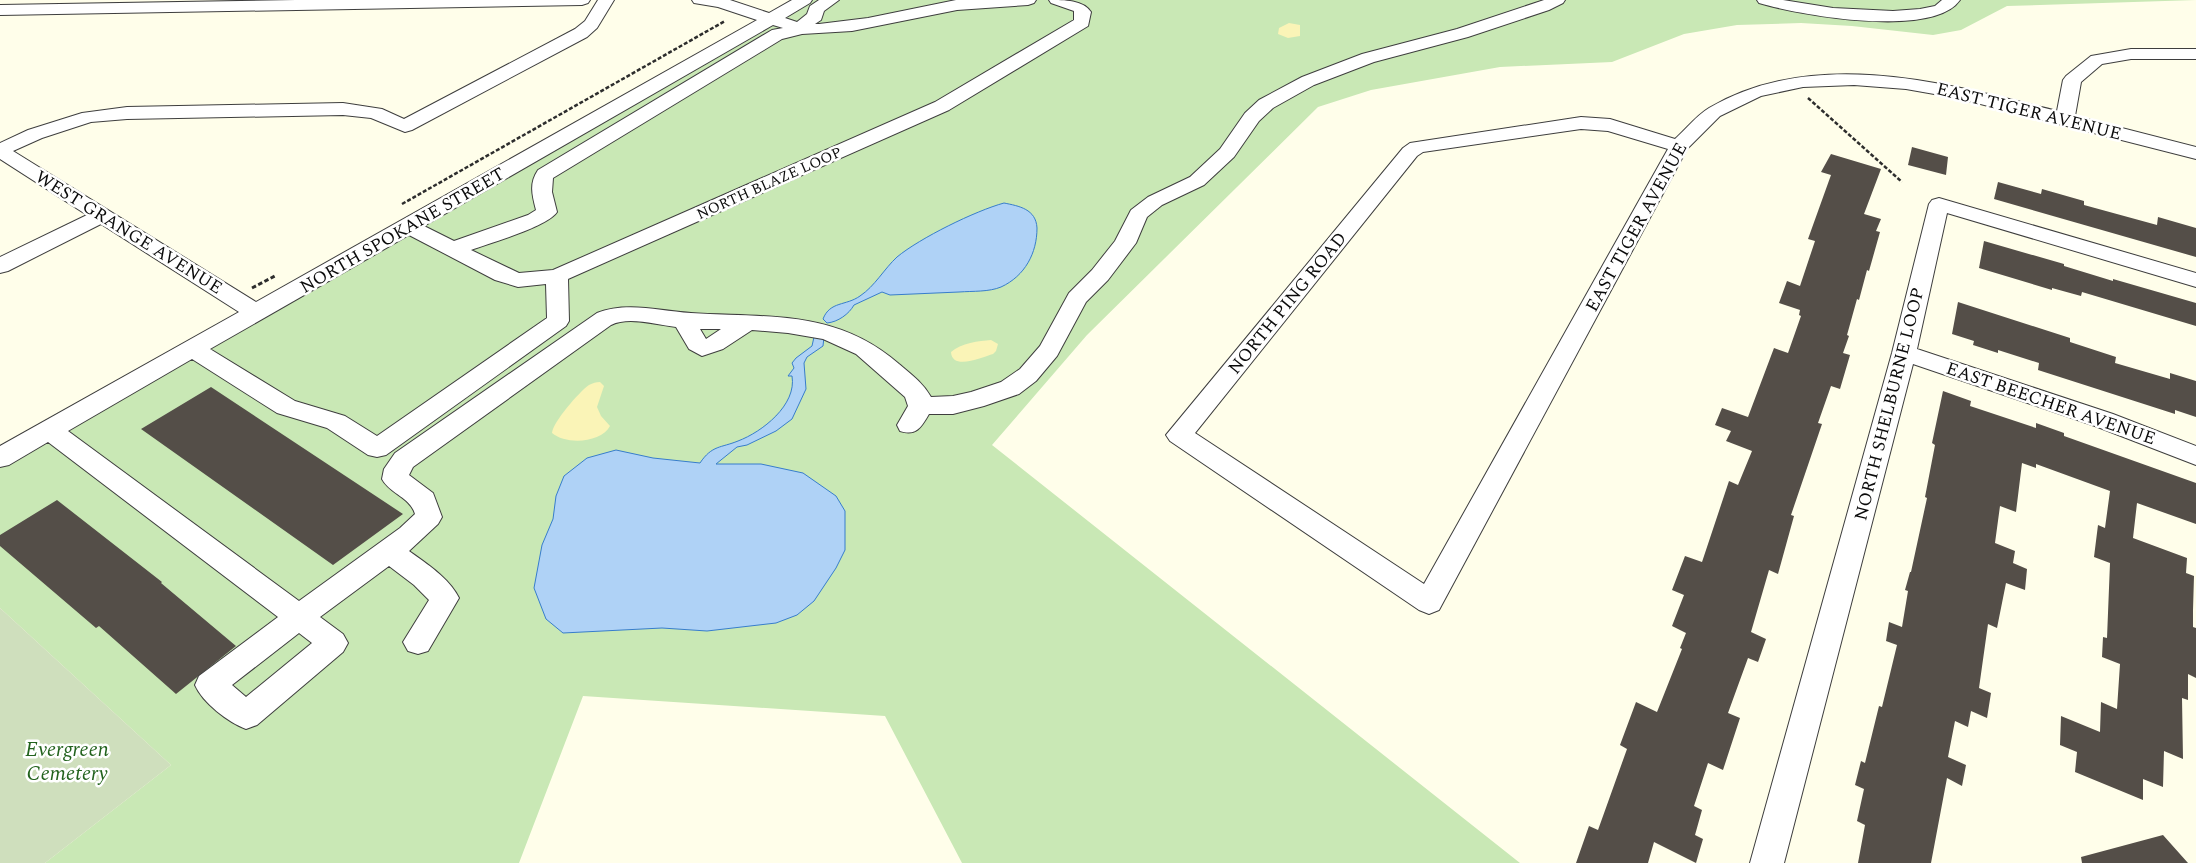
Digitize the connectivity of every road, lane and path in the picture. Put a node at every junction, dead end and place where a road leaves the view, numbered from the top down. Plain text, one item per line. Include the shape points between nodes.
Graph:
1 (582, 0) edge
2 (606, 0) edge
3 (700, 0) edge
4 (804, 0) edge
5 (830, 0) edge
6 (1028, 0) edge
7 (1057, 0) edge
8 (1556, 0) edge
9 (1765, 0) edge
10 (1952, 0) edge
11 (0, 10) edge
12 (745, 10) junction
13 (772, 18) junction
14 (799, 28) junction
15 (2196, 54) edge
16 (1802, 93) dead end
17 (2065, 119) junction
18 (1679, 146) junction
19 (0, 151) edge
20 (2196, 153) edge
21 (1902, 182) dead end
22 (104, 215) junction
23 (404, 217) junction
24 (454, 249) junction
25 (0, 266) edge
26 (282, 273) dead end
27 (557, 276) junction
28 (2196, 280) edge
29 (233, 297) junction
30 (257, 313) junction
31 (192, 349) junction
32 (1904, 353) junction
33 (50, 430) junction
34 (2196, 456) edge
35 (0, 458) edge
36 (389, 551) junction
37 (1429, 602) joint
38 (418, 642) dead end
39 (1767, 863) edge

1 - 11 street
2 - 19 street via 591,24 581,33 405,126 375,113 343,109 127,112 64,124
3 - 12 street
4 - 13 street, NORTH SPOKANE STREET
5 - 14 street via 816,9 815,16
6 - 14 street via 960,4 837,28
7 - 27 street, NORTH BLAZE LOOP via 1080,8 1082,22 942,106
8 - 36 street via 1462,33 1383,52 1308,81 1266,104 1252,117 1227,152 1197,181 1155,201 1138,214 1125,243 1077,298 1048,350 1028,375 1010,388 915,416 920,401 909,386 849,340 802,327 617,314 599,322 404,460 395,479 424,500 429,517
9 - 10 street via 1800,9 1898,17 1932,12
12 - 13 street
12 - 23 path via 432,186
13 - 14 street
13 - 23 street, NORTH SPOKANE STREET
14 - 24 street via 778,34 544,174 540,188 548,212
15 - 17 street via 2131,54 2097,60 2072,80
16 - 21 path via 1832,116 1867,153
17 - 18 street, EAST TIGER AVENUE via 1967,94 1916,85 1842,80 1802,82 1736,98 1715,111
17 - 20 street, EAST TIGER AVENUE
18 - 37 street, EAST TIGER AVENUE
18 - 37 street, NORTH PING ROAD via 1610,125 1581,123 1417,147 1179,435
19 - 22 street, WEST GRANGE AVENUE
22 - 25 street
22 - 29 street, WEST GRANGE AVENUE
23 - 24 street, NORTH BLAZE LOOP
23 - 30 street, NORTH SPOKANE STREET
24 - 27 street, NORTH BLAZE LOOP via 518,280
26 - 29 path
27 - 31 street via 558,321 377,448 336,422 286,408
28 - 32 street, NORTH SHELBURNE LOOP via 1938,204
29 - 30 street, WEST GRANGE AVENUE
30 - 31 street, NORTH SPOKANE STREET
31 - 33 street, NORTH SPOKANE STREET
32 - 34 street, EAST BEECHER AVENUE via 2104,420
32 - 39 street, NORTH SHELBURNE LOOP
33 - 35 street, NORTH SPOKANE STREET
33 - 36 street via 299,617
36 - 38 street via 424,577 445,598

